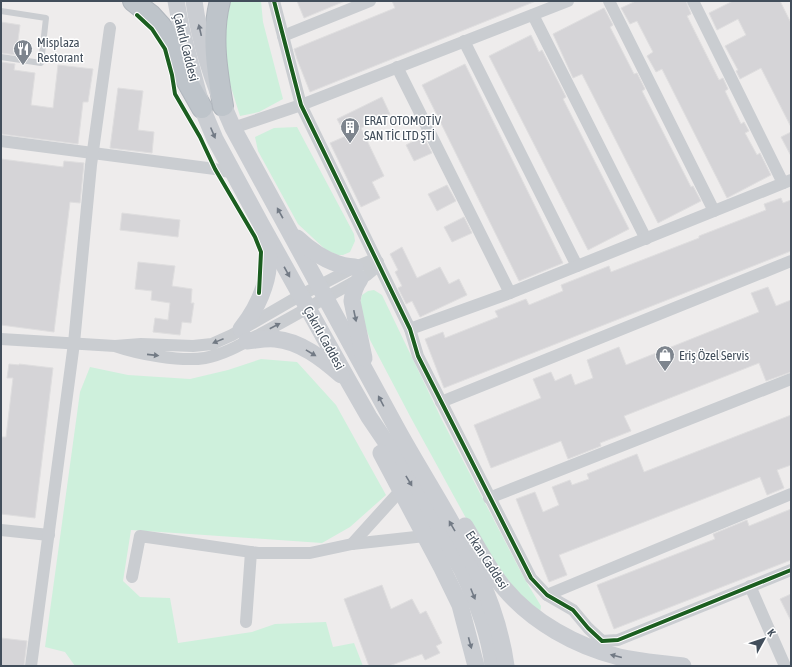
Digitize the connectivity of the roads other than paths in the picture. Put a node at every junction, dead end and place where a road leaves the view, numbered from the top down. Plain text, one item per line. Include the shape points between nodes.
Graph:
1 (133, 1) edge
2 (176, 1) edge
3 (194, 1) edge
4 (220, 1) edge
5 (274, 1) edge
6 (370, 1) edge
7 (568, 1) edge
8 (609, 1) edge
9 (693, 1) edge
10 (1, 11) edge
11 (533, 15) junction
12 (110, 28) dead end
13 (283, 36) junction
14 (464, 41) junction
15 (1, 57) edge
16 (397, 68) junction
17 (301, 105) junction
18 (223, 106) junction
19 (202, 108) junction
20 (233, 128) junction
21 (1, 141) edge
22 (93, 152) junction
23 (233, 173) junction
24 (787, 182) edge
25 (714, 211) junction
26 (261, 224) junction
27 (292, 234) junction
28 (646, 239) junction
29 (791, 261) edge
30 (378, 262) junction
31 (577, 266) junction
32 (357, 273) junction
33 (323, 292) junction
34 (510, 294) junction
35 (304, 302) junction
36 (410, 329) junction
37 (244, 335) junction
38 (1, 340) edge
39 (74, 343) junction
40 (365, 371) junction
41 (791, 379) edge
42 (349, 382) junction
43 (441, 402) junction
44 (369, 417) junction
45 (396, 428) junction
46 (400, 491) junction
47 (791, 494) edge
48 (489, 498) junction
49 (1, 530) edge
50 (49, 535) junction
51 (425, 536) junction
52 (352, 544) junction
53 (251, 552) junction
54 (791, 570) edge
55 (132, 577) dead end
56 (750, 586) junction
57 (547, 595) junction
58 (246, 622) dead end
59 (31, 666) edge
60 (476, 666) edge
61 (493, 666) edge
62 (506, 666) edge
63 (683, 666) edge
64 (785, 666) edge

1 - 19 highway via 151,15 167,35 185,78
2 - 19 main road, Çakırlı Caddesi
18 -> 3 main road, Çakırlı Caddesi via 213,78
4 - 18 highway via 216,43
5 - 13 street
6 - 13 street
7 - 11 street
8 - 25 street
9 - 24 street
10 - 15 lane via 46,18 41,63
11 - 14 street
11 - 28 street
12 - 22 street
13 - 17 street
14 - 16 street
14 - 31 street
16 - 17 street
16 - 34 street
17 - 20 street
17 - 30 street
18 - 20 main road, Çakırlı Caddesi
19 -> 23 main road, Çakırlı Caddesi
27 -> 20 main road, Çakırlı Caddesi
21 - 22 street
22 - 23 street
22 - 39 street
23 - 26 main road, Çakırlı Caddesi
24 - 25 street
25 - 28 street
26 -> 35 main road, Çakırlı Caddesi
26 - 37 main road via 267,243 267,274 259,302
27 - 32 main road via 310,249
27 - 33 main road, Çakırlı Caddesi
28 - 31 street
29 - 43 street
30 - 32 street via 370,261
30 - 36 street
31 - 34 street
32 - 33 street
32 -> 40 main road via 352,301 363,349
33 - 35 street
33 - 40 main road, Çakırlı Caddesi
34 - 36 street
35 - 37 street
35 - 42 main road, Çakırlı Caddesi
36 - 43 street via 418,356
37 - 39 street via 225,352 197,359 142,354 115,346
37 -> 42 main road via 276,339 303,348
38 - 39 street
39 - 50 street
45 -> 40 main road, Çakırlı Caddesi
41 - 48 street
42 - 44 main road, Çakırlı Caddesi
43 - 48 street
44 - 46 main road via 381,453
44 -> 61 main road, Çakırlı Caddesi via 390,448 471,588 486,630
62 -> 45 main road, Çakırlı Caddesi via 498,626 480,577
63 -> 45 main road, Erkan Caddesi via 606,654 560,633 529,612 503,587 429,463 409,438
46 - 51 main road
46 - 52 street
47 - 57 street
48 - 57 street via 531,578
49 - 50 street
50 - 59 street
51 - 52 street
51 -> 60 main road via 460,605
52 - 53 street via 310,553
53 - 55 street via 140,536
53 - 58 street
54 - 56 street
56 - 57 street via 618,640 602,641 573,610
56 - 64 street

